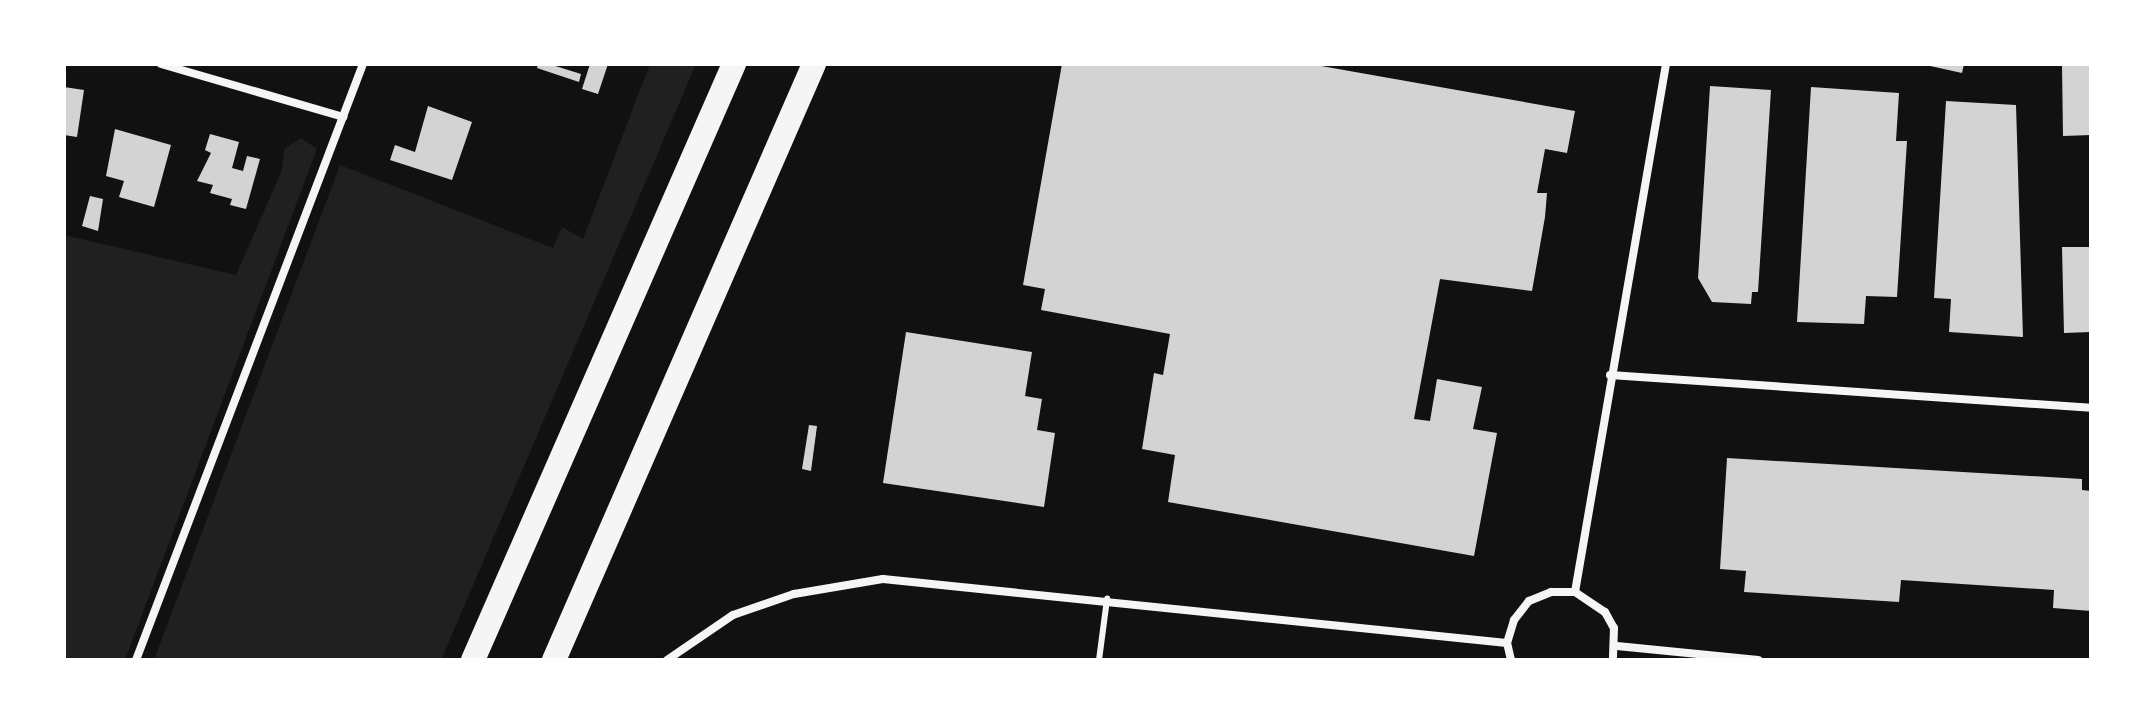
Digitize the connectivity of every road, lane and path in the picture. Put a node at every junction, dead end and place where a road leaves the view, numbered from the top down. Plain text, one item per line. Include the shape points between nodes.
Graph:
1 (161, 64) edge
2 (363, 64) edge
3 (734, 64) edge
4 (814, 64) edge
5 (1666, 64) edge
6 (343, 117) junction
7 (1610, 375) junction
8 (2091, 408) edge
9 (1575, 592) junction
10 (1107, 599) junction
11 (1507, 643) junction
12 (1617, 646) junction
13 (136, 660) edge
14 (473, 660) edge
15 (554, 660) edge
16 (667, 660) edge
17 (1099, 660) edge
18 (1511, 660) edge
19 (1613, 660) edge
20 (1758, 660) edge

1 - 6 street
2 - 6 street
3 - 14 highway
4 - 15 highway
5 - 7 street
6 - 13 street
7 - 8 street
7 - 9 street
9 - 11 street via 1551,592 1529,601 1514,620
9 - 12 street via 1605,612
10 - 11 street
10 - 16 street via 883,579 794,594 733,615
10 - 17 lane
11 - 18 street
12 - 19 street
12 - 20 street

